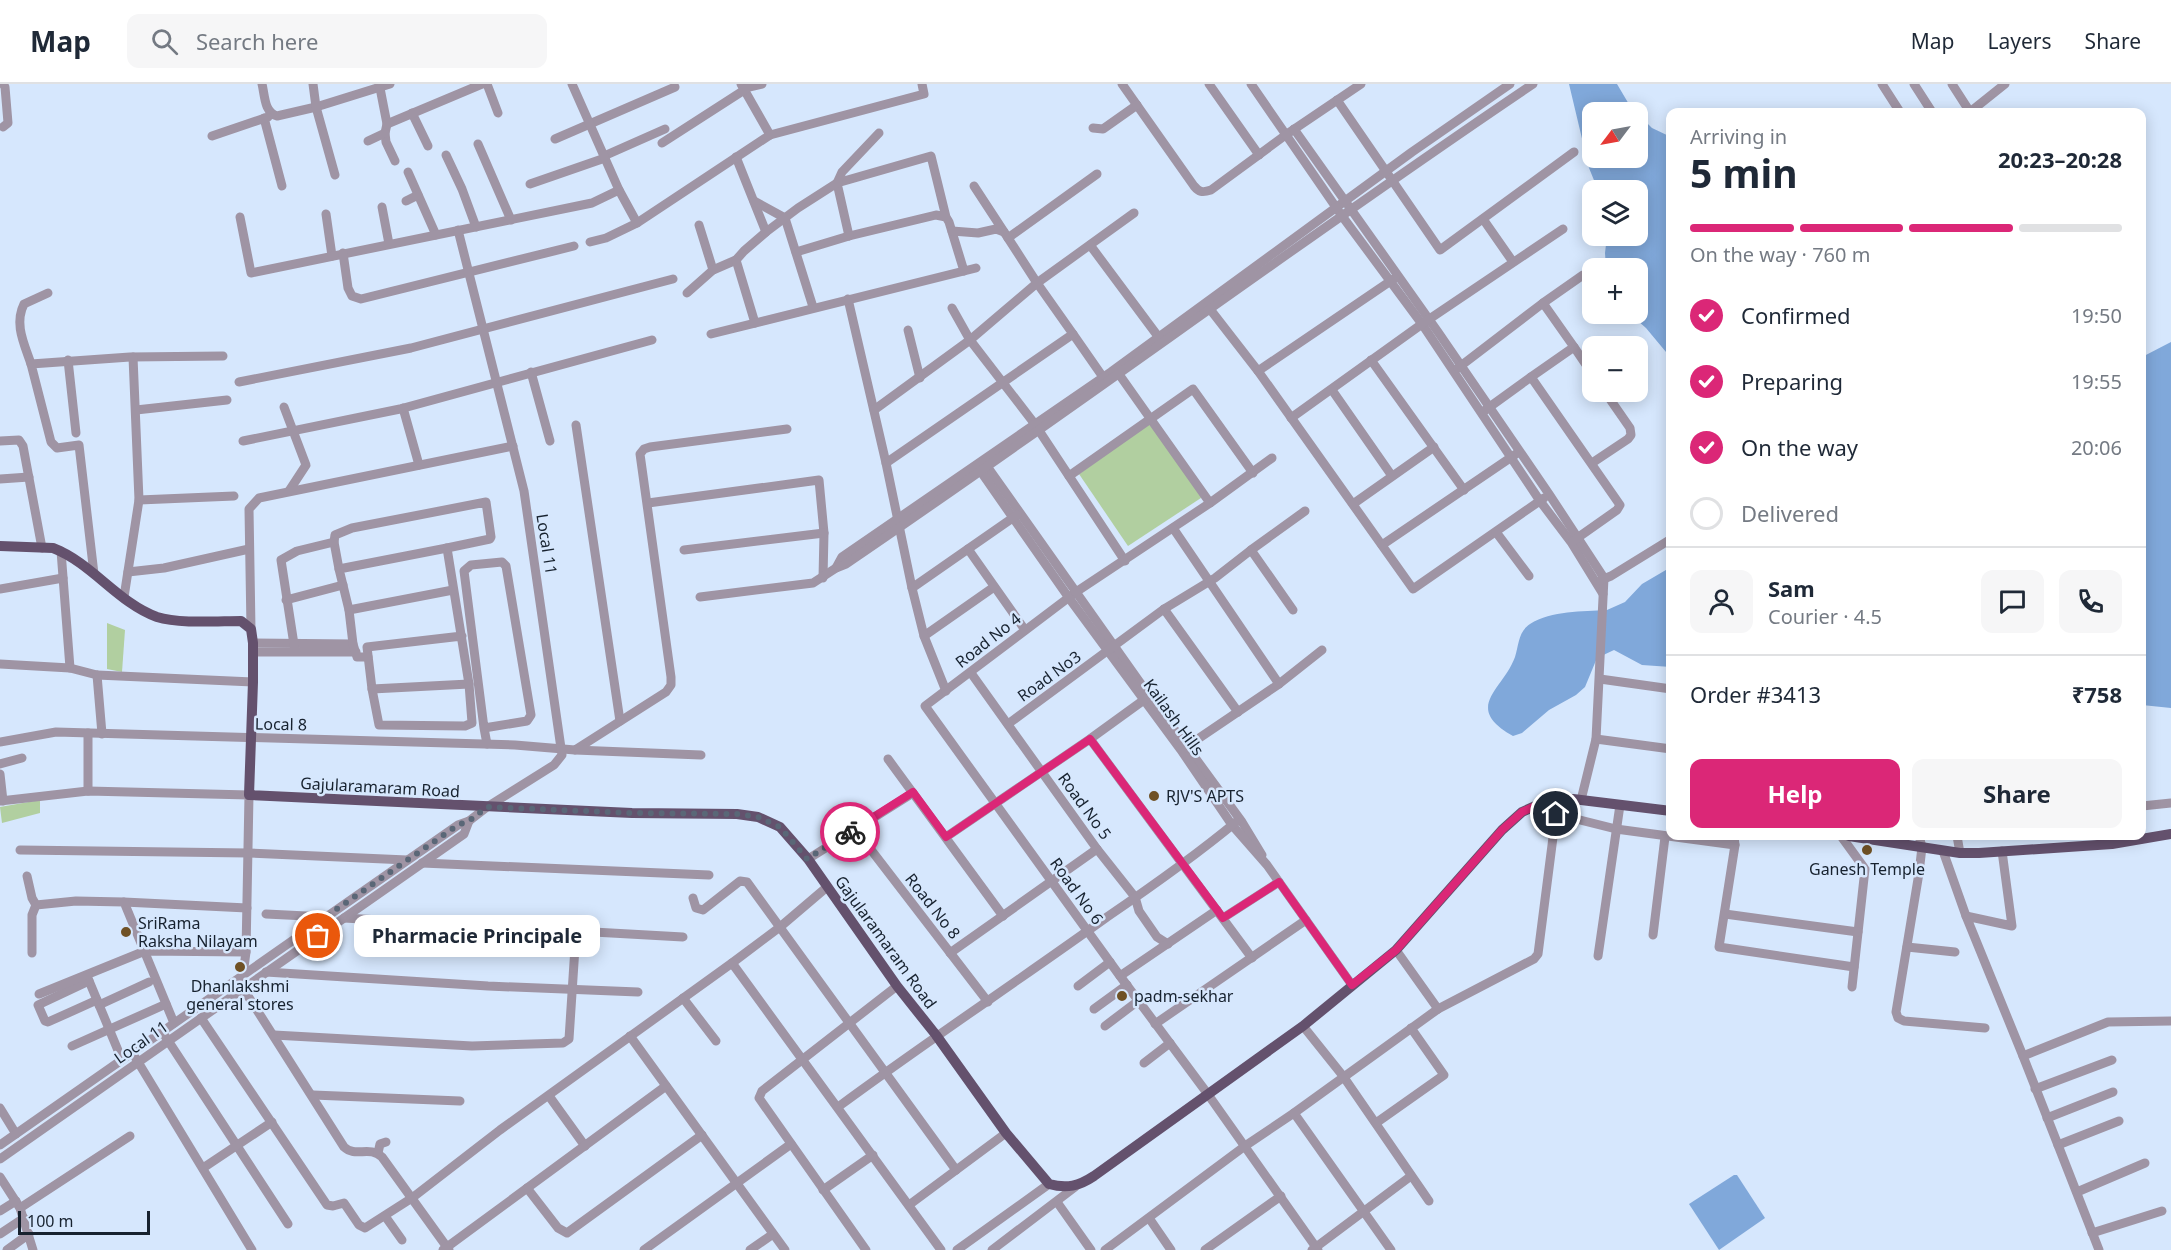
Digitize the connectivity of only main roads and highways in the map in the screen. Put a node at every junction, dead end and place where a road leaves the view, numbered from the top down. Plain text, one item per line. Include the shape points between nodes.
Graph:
1 (0, 546) edge
2 (1666, 811) edge
3 (2171, 834) edge
4 (2146, 837) edge
5 (1876, 840) edge
6 (2112, 840) edge

1 - 2 main road, Gajularamaram Road via 61,551 158,617 241,621 251,629 249,795 632,813 737,814 758,817 780,827 1006,1133 1049,1184 1058,1187 1075,1187 1094,1176 1303,1026 1396,950 1522,812 1542,803 1573,799
3 - 4 main road
5 - 6 main road via 1960,853

